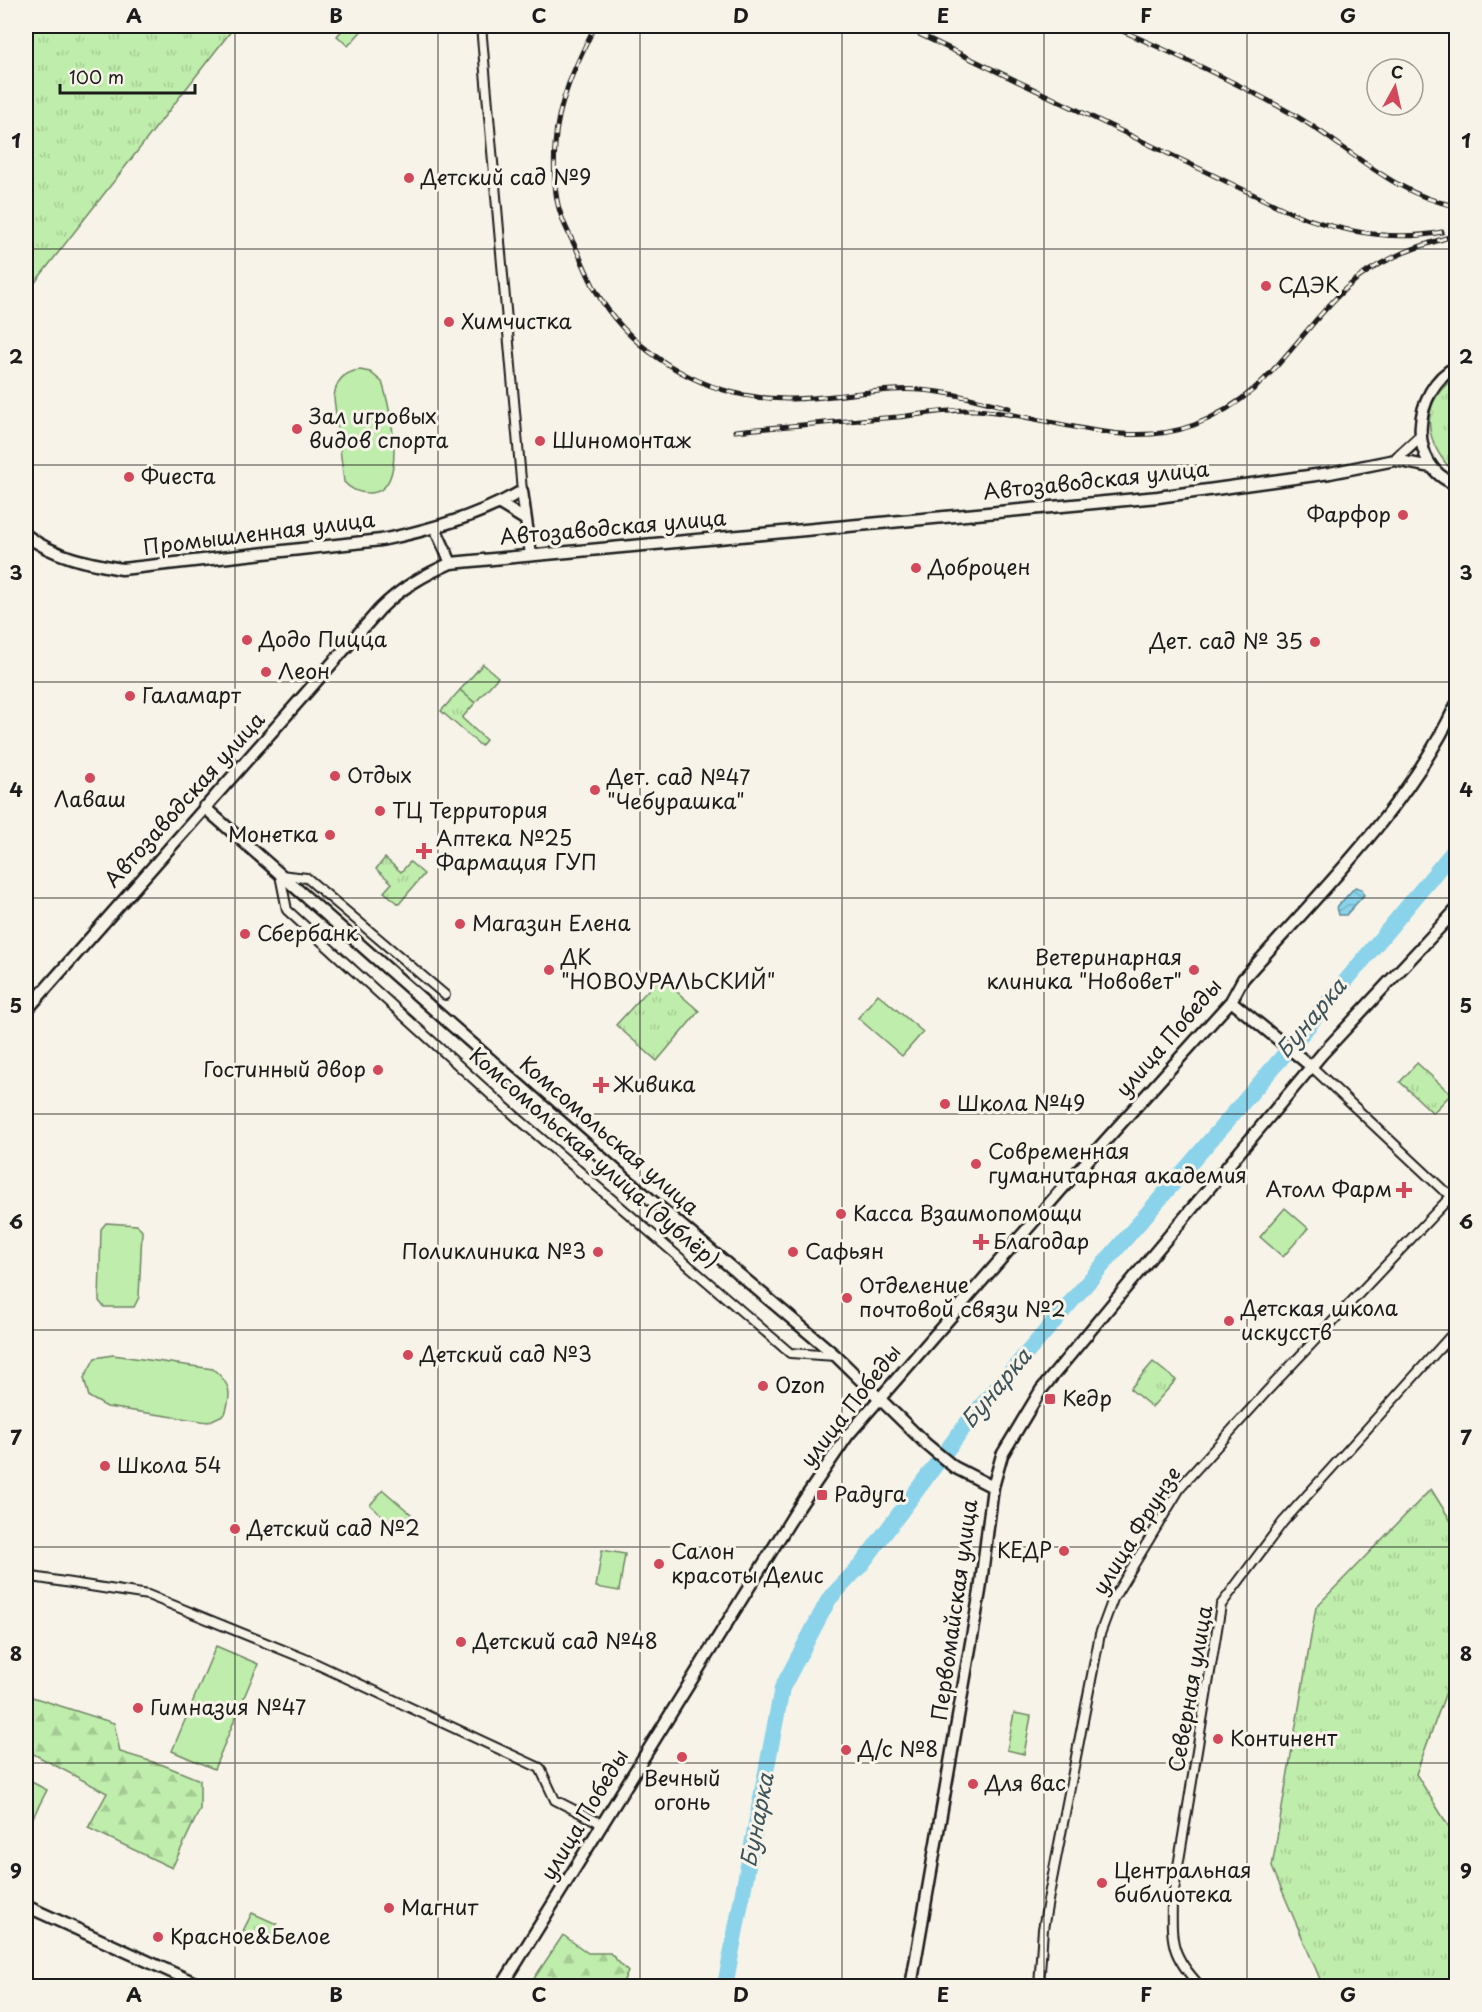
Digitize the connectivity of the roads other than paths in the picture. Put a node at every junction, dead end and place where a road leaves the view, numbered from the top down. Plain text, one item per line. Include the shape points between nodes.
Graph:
1 (481, 26) edge
2 (1456, 367) edge
3 (1419, 438) junction
4 (1395, 460) junction
5 (1431, 467) junction
6 (1456, 484) edge
7 (522, 490) junction
8 (500, 504) junction
9 (526, 520) junction
10 (435, 528) junction
11 (26, 535) edge
12 (531, 555) junction
13 (451, 563) junction
14 (1456, 705) edge
15 (204, 807) junction
16 (280, 874) junction
17 (1456, 910) edge
18 (445, 995) dead end
19 (1231, 1001) junction
20 (26, 1011) edge
21 (1313, 1068) junction
22 (1454, 1193) edge
23 (1456, 1330) edge
24 (836, 1356) junction
25 (879, 1399) junction
26 (993, 1487) junction
27 (26, 1576) edge
28 (602, 1824) junction
29 (26, 1906) edge
30 (202, 1986) edge
31 (502, 1986) edge
32 (911, 1986) edge
33 (1039, 1986) edge
34 (1200, 1986) edge

1 - 7 street
2 - 3 street via 1435,382 1427,397
3 - 4 street
3 - 5 street
4 - 5 street
4 - 12 street, Автозаводская улица via 1158,497
5 - 6 street via 1446,481
7 - 8 street, Промышленная улица
7 - 9 street
8 - 9 street
8 - 10 street, Промышленная улица
9 - 12 street
10 - 11 street, Промышленная улица via 381,540 122,569 81,562 45,548
10 - 13 street
12 - 13 street, Автозаводская улица
13 - 15 street, Автозаводская улица via 407,585 380,609
14 - 19 street, улица Победы via 1422,770 1243,979
15 - 16 street, Комсомольская улица
15 - 20 street, Автозаводская улица
16 - 18 street via 307,878
16 - 24 street, Комсомольская улица via 618,1172
16 - 24 street, Комсомольская улица (дублёр) via 287,910 499,1102 790,1353
17 - 21 street
19 - 21 street
19 - 25 street, улица Победы
21 - 22 street via 1436,1183
21 - 26 street, Первомайская улица via 1041,1390 1002,1455
22 - 33 street, улица Фрунзе via 1182,1485 1113,1599 1100,1634 1049,1895
23 - 34 street, Северная улица via 1283,1522 1221,1605 1172,1903 1177,1959
24 - 25 street, Комсомольская улица
25 - 26 street, Комсомольская улица via 954,1467
25 - 28 street, улица Победы via 848,1434 795,1513
26 - 32 street, Первомайская улица via 980,1591
27 - 28 street via 148,1595 308,1660 540,1768 555,1800
28 - 31 street, улица Победы
29 - 30 street

